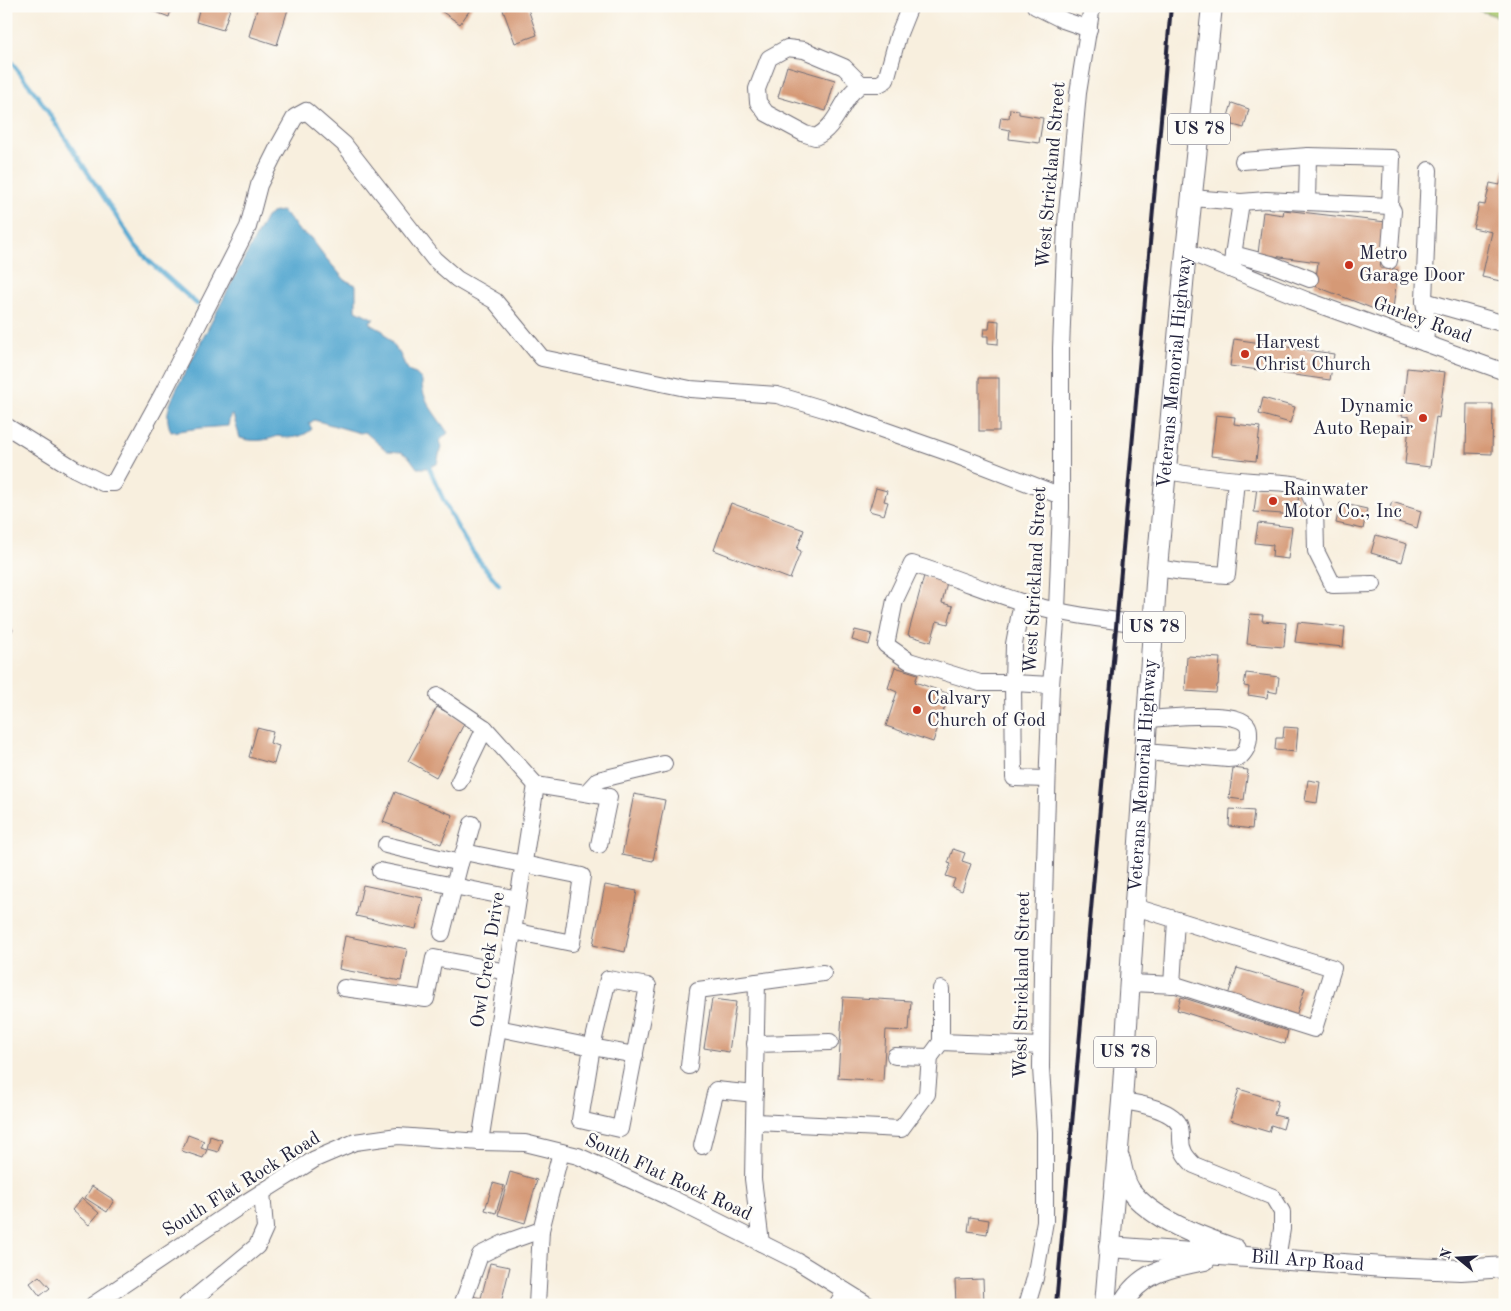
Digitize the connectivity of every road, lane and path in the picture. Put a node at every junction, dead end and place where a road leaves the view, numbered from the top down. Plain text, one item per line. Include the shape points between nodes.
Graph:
1 (910, 6) edge
2 (1035, 6) edge
3 (1092, 6) edge
4 (1212, 6) edge
5 (1088, 29) junction
6 (861, 84) junction
7 (1308, 156) junction
8 (1242, 161) dead end
9 (1429, 170) dead end
10 (1192, 198) junction
11 (1241, 202) junction
12 (1307, 202) junction
13 (1390, 206) junction
14 (1186, 251) junction
15 (1232, 261) junction
16 (1389, 261) dead end
17 (1310, 279) dead end
18 (1424, 301) junction
19 (1505, 324) edge
20 (1426, 343) junction
21 (1505, 372) edge
22 (6, 426) edge
23 (1166, 471) junction
24 (1236, 480) junction
25 (1060, 496) junction
26 (1157, 568) junction
27 (1373, 584) dead end
28 (1022, 602) junction
29 (1057, 610) junction
30 (1154, 625) junction
31 (1013, 683) junction
32 (1051, 686) junction
33 (438, 696) dead end
34 (1147, 719) junction
35 (486, 728) junction
36 (1145, 752) junction
37 (664, 764) dead end
38 (1047, 779) junction
39 (459, 782) dead end
40 (536, 784) junction
41 (586, 793) junction
42 (472, 824) dead end
43 (386, 845) dead end
44 (599, 845) dead end
45 (462, 858) junction
46 (524, 865) junction
47 (380, 870) dead end
48 (454, 886) junction
49 (518, 900) junction
50 (1135, 907) junction
51 (1176, 920) junction
52 (513, 931) junction
53 (442, 933) dead end
54 (507, 972) junction
55 (823, 973) dead end
56 (757, 982) junction
57 (1130, 983) junction
58 (1172, 985) junction
59 (344, 988) dead end
60 (941, 989) dead end
61 (498, 1028) junction
62 (830, 1042) dead end
63 (940, 1042) junction
64 (755, 1044) junction
65 (1041, 1046) junction
66 (592, 1047) junction
67 (635, 1055) junction
68 (894, 1056) dead end
69 (930, 1057) junction
70 (689, 1066) dead end
71 (755, 1094) junction
72 (1122, 1101) junction
73 (754, 1122) junction
74 (480, 1142) junction
75 (702, 1146) dead end
76 (1118, 1150) junction
77 (561, 1152) junction
78 (262, 1192) junction
79 (542, 1230) junction
80 (761, 1243) junction
81 (1109, 1247) junction
82 (1230, 1255) junction
83 (1255, 1257) junction
84 (1277, 1259) junction
85 (1505, 1267) edge
86 (841, 1298) edge
87 (93, 1305) edge
88 (186, 1305) edge
89 (462, 1305) edge
90 (537, 1305) edge
91 (868, 1305) edge
92 (1027, 1305) edge
93 (1105, 1305) edge
94 (1122, 1305) edge

1 - 6 street via 886,80 879,84
2 - 5 street
3 - 5 street, West Strickland Street
4 - 10 main road, Veterans Memorial Highway / US 78
5 - 25 street, West Strickland Street via 1078,93 1066,224
6 - 6 street via 844,67 804,50 787,48 769,58 757,89 758,102 772,117 815,137 822,134 850,94
7 - 8 street
7 - 12 street
7 - 13 street via 1392,158
9 - 18 street
10 - 11 street
10 - 14 main road, Veterans Memorial Highway / US 78
11 - 12 street
11 - 15 street
12 - 13 street
13 - 16 street via 1393,211
14 - 15 street, Gurley Road
14 - 23 main road, Veterans Memorial Highway / US 78
15 - 17 street via 1271,264
15 - 20 street, Gurley Road via 1306,300
18 - 19 street
18 - 20 street
20 - 21 street, Gurley Road
22 - 25 street via 75,469 103,483 114,482 248,227 259,185 276,151 295,117 306,111 344,144 434,259 457,279 495,300 542,358 690,389 777,395 958,456
23 - 24 street
23 - 26 main road, Veterans Memorial Highway / US 78
24 - 26 street via 1227,575
24 - 27 street via 1291,482 1306,487 1315,506 1316,552 1333,585
25 - 29 street, West Strickland Street
26 - 30 main road, Veterans Memorial Highway / US 78
28 - 29 street
28 - 31 street via 1014,644
28 - 31 street via 912,564 895,600 886,645 909,661 980,683
29 - 30 street
29 - 32 street, West Strickland Street
30 - 34 main road, Veterans Memorial Highway / US 78
31 - 32 street
31 - 38 street via 1014,778
32 - 38 street, West Strickland Street
33 - 35 street
34 - 36 main road, Veterans Memorial Highway / US 78
34 - 36 street via 1220,716 1245,723 1250,730 1248,748 1239,758
35 - 39 street
35 - 40 street
36 - 50 main road, Veterans Memorial Highway / US 78
37 - 41 street via 598,780
38 - 65 street, West Strickland Street
40 - 41 street
40 - 46 street, Owl Creek Drive
41 - 44 street via 609,797
42 - 45 street
43 - 45 street
45 - 46 street
45 - 48 street
46 - 49 street, Owl Creek Drive
46 - 52 street via 582,876 572,943
47 - 48 street
48 - 49 street
48 - 53 street
49 - 52 street, Owl Creek Drive
50 - 51 street
50 - 57 main road, Veterans Memorial Highway / US 78
51 - 58 street
51 - 58 street via 1333,968 1314,1028
52 - 54 street, Owl Creek Drive
54 - 59 street via 434,958 426,999
54 - 61 street, Owl Creek Drive
55 - 56 street
56 - 64 street
56 - 70 street via 698,990
57 - 58 street
57 - 72 main road, Veterans Memorial Highway / US 78
60 - 63 street
61 - 66 street
61 - 74 street, Owl Creek Drive
62 - 64 street
63 - 65 street
63 - 69 street
64 - 71 street
65 - 92 street, West Strickland Street via 1045,1221
66 - 67 street
66 - 67 street via 608,979 648,986
66 - 67 street via 580,1120 620,1129
68 - 69 street
69 - 73 street via 927,1094 901,1129
71 - 73 street
71 - 75 street via 716,1090
72 - 76 main road, Veterans Memorial Highway / US 78
72 - 84 street via 1174,1117 1180,1127 1181,1147 1194,1165 1272,1197 1282,1212
73 - 80 street via 753,1179
74 - 77 street, South Flat Rock Road via 525,1143
74 - 78 street, South Flat Rock Road via 398,1136 355,1142 314,1159
76 - 81 main road, Veterans Memorial Highway / US 78
76 - 83 main road via 1123,1176 1143,1204 1190,1231
77 - 79 street
77 - 80 street, South Flat Rock Road via 578,1156 675,1200
78 - 87 street, South Flat Rock Road
78 - 88 street via 265,1228 257,1246
79 - 89 street via 480,1255
79 - 90 street
80 - 86 street, South Flat Rock Road via 797,1261
81 - 82 main road, Bill Arp Road
81 - 93 main road, Veterans Memorial Highway / US 78
82 - 83 main road, Bill Arp Road
82 - 94 main road via 1161,1270 1146,1277
83 - 84 main road, Bill Arp Road
84 - 85 main road, Bill Arp Road via 1461,1270
86 - 91 street, South Flat Rock Road

